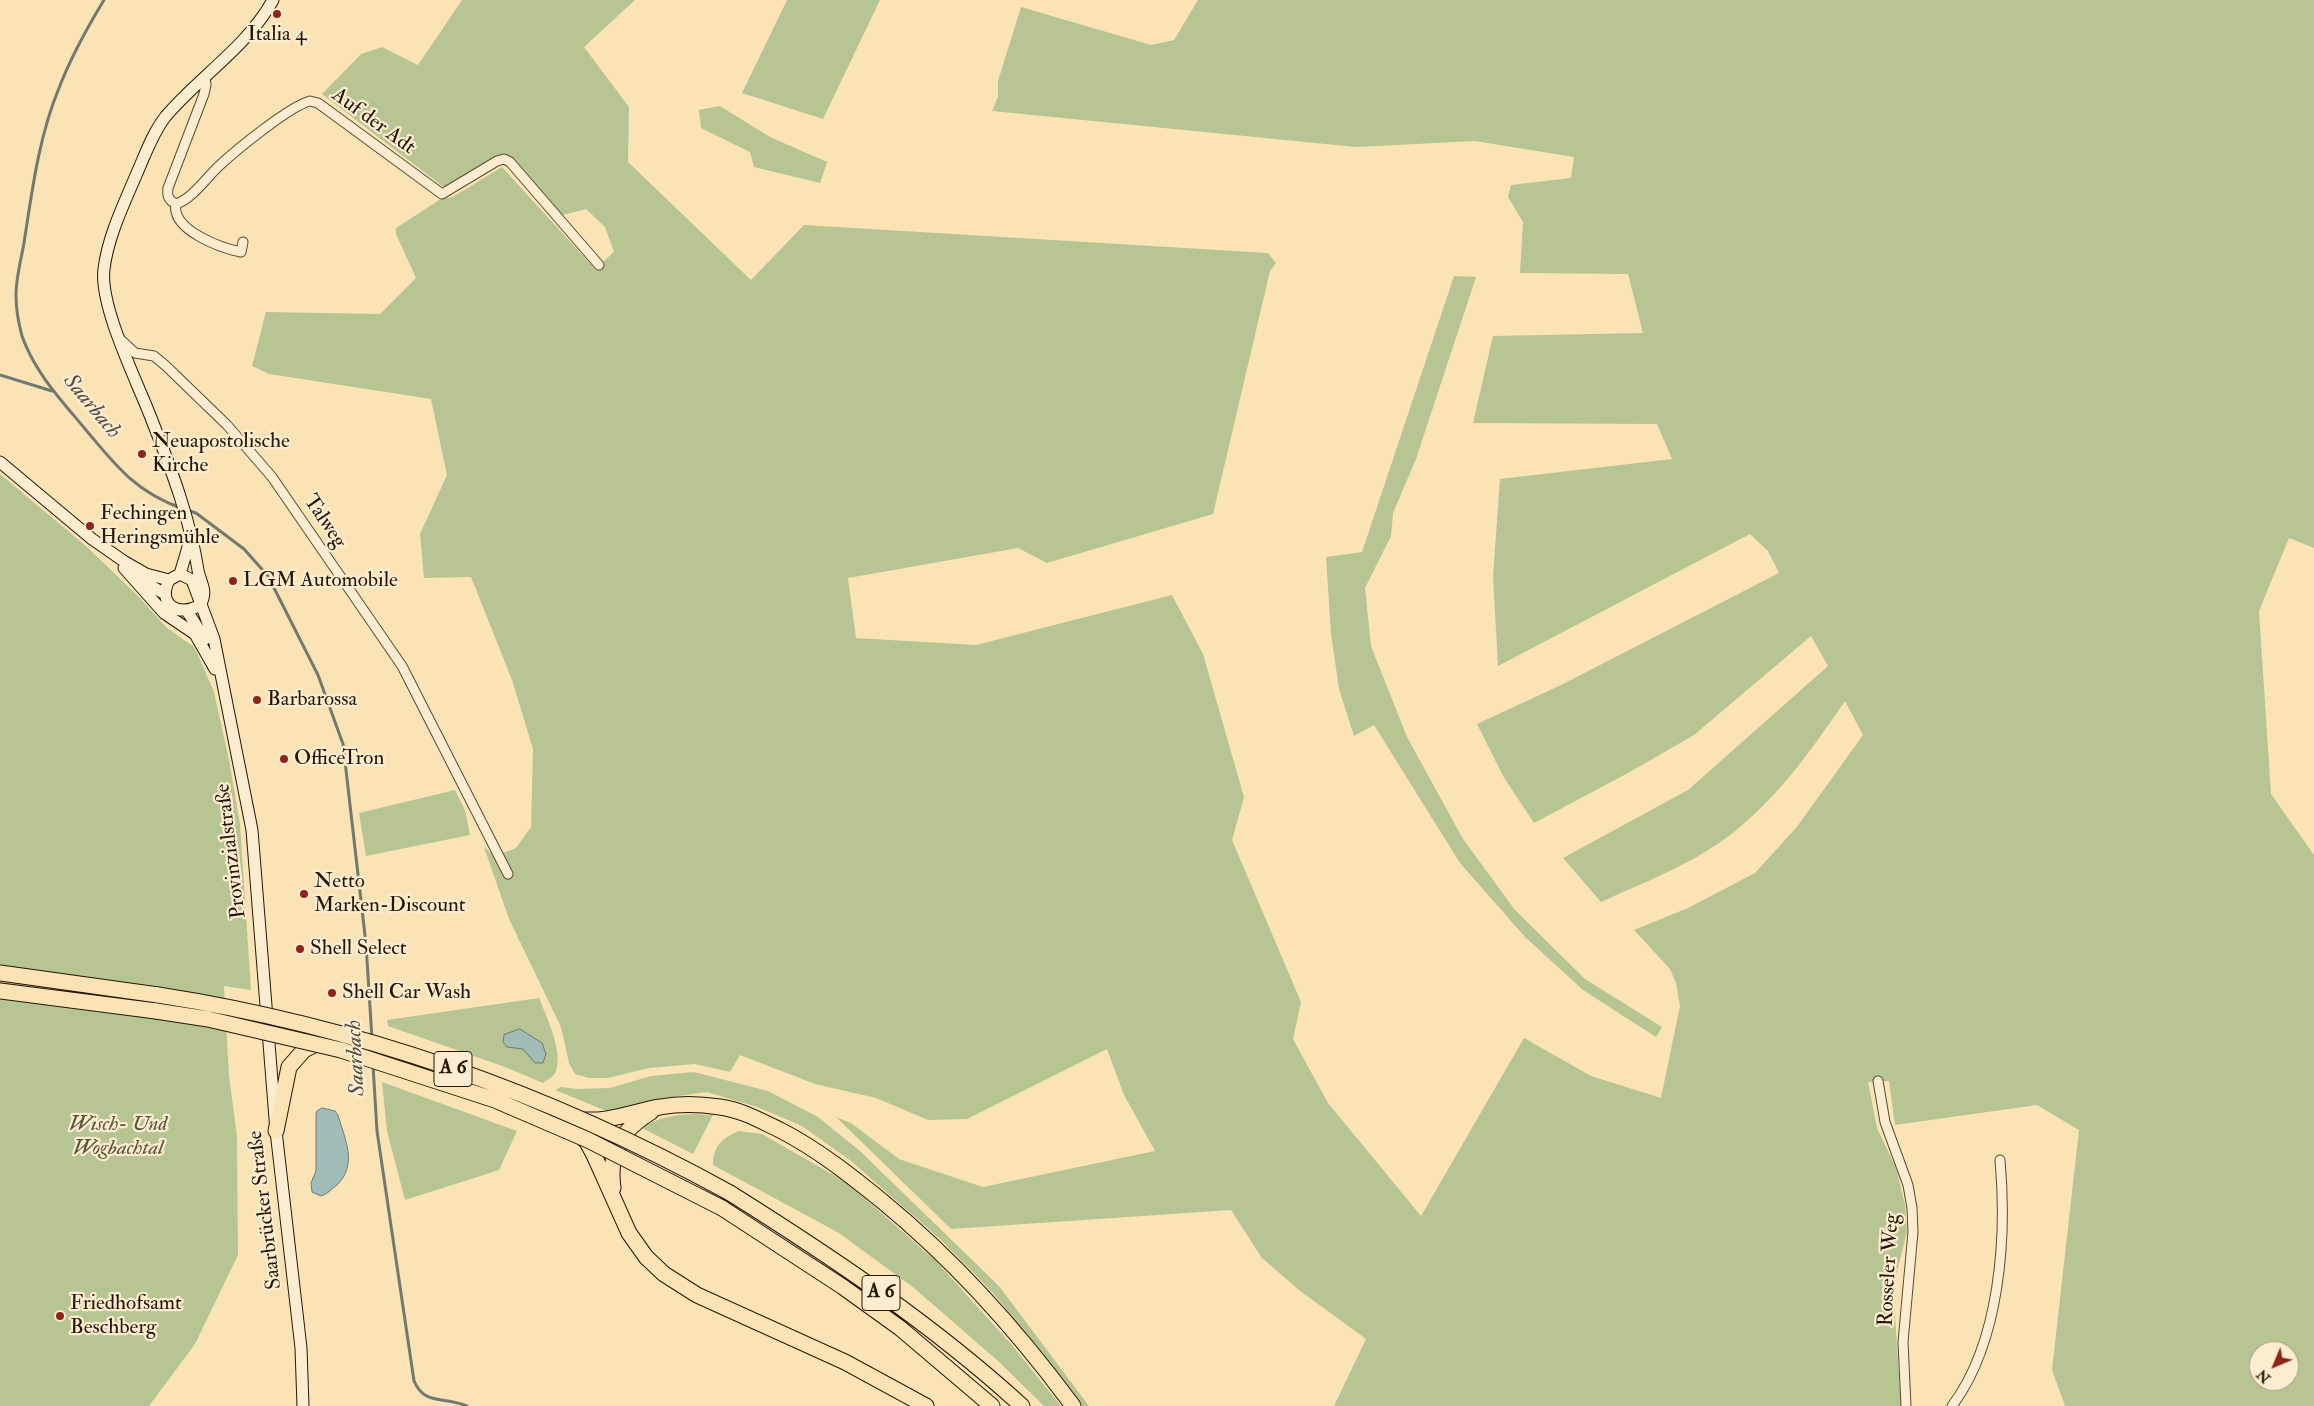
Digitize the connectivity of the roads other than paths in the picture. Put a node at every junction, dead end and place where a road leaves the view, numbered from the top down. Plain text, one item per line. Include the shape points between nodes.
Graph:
1 (273, 0) edge
2 (205, 76) junction
3 (176, 204) junction
4 (243, 242) dead end
5 (599, 265) dead end
6 (120, 338) junction
7 (0, 462) edge
8 (190, 530) junction
9 (92, 539) junction
10 (124, 568) junction
11 (180, 574) junction
12 (169, 580) junction
13 (165, 594) junction
14 (200, 605) junction
15 (187, 611) junction
16 (215, 669) junction
17 (224, 689) junction
18 (508, 874) dead end
19 (0, 973) edge
20 (0, 991) edge
21 (267, 1021) junction
22 (320, 1037) junction
23 (1878, 1081) dead end
24 (659, 1107) junction
25 (556, 1117) junction
26 (276, 1131) junction
27 (2000, 1160) dead end
28 (616, 1206) junction
29 (303, 1406) edge
30 (926, 1406) edge
31 (992, 1406) edge
32 (1022, 1406) edge
33 (1073, 1406) edge
34 (1906, 1406) edge
35 (1952, 1406) edge

1 - 2 main road via 252,31
2 - 3 street via 204,94 168,188 167,195
2 - 6 main road via 165,118 157,131 109,244 103,282 109,311
3 - 4 street via 176,215 196,236 240,252
3 - 5 street, Auf der Adt via 291,110 310,101 318,103 442,194 497,161 504,159 510,162
6 - 8 main road, Provinzialstraße via 178,489
6 - 18 street, Talweg via 135,353 154,356 166,366 227,425 272,477 402,666
7 - 9 main road
8 - 11 main road
8 - 14 main road, Provinzialstraße via 204,586
9 - 10 main road
9 - 12 main road via 137,570
10 - 13 main road
10 - 16 main road via 164,612 194,634
11 - 12 main road
11 - 14 main road via 192,580
12 - 13 main road
13 - 15 main road via 171,606
14 - 15 main road
14 - 17 main road, Provinzialstraße via 214,639
15 - 16 main road, Provinzialstraße via 205,640
16 - 17 main road, Provinzialstraße
17 - 21 main road, Provinzialstraße via 252,830
19 - 32 highway, A 6, bridge via 158,995 281,1017 345,1034 499,1084 595,1125 730,1193 906,1311
20 - 31 highway, A 6, bridge via 208,1019 341,1050 495,1100 588,1140 722,1208 843,1287 927,1350
21 - 22 highway, A 6
21 - 22 highway
21 - 26 main road, Saarbrücker Straße
22 - 25 highway, A 6 via 343,1042
22 - 26 highway via 289,1067
23 - 34 street, Rosseler Weg via 1885,1122 1908,1185 1912,1208 1904,1342
24 - 25 highway via 598,1119
24 - 28 highway, A 6 via 626,1132 616,1148 611,1171
24 - 33 highway via 698,1104 723,1107 752,1116 825,1157 946,1257 1005,1320
25 - 28 highway, A 6 via 587,1142
26 - 29 main road, Saarbrücker Straße via 299,1322
27 - 35 street via 2002,1234 1989,1327 1979,1357
28 - 30 highway, A 6 via 646,1257 680,1285 845,1362

